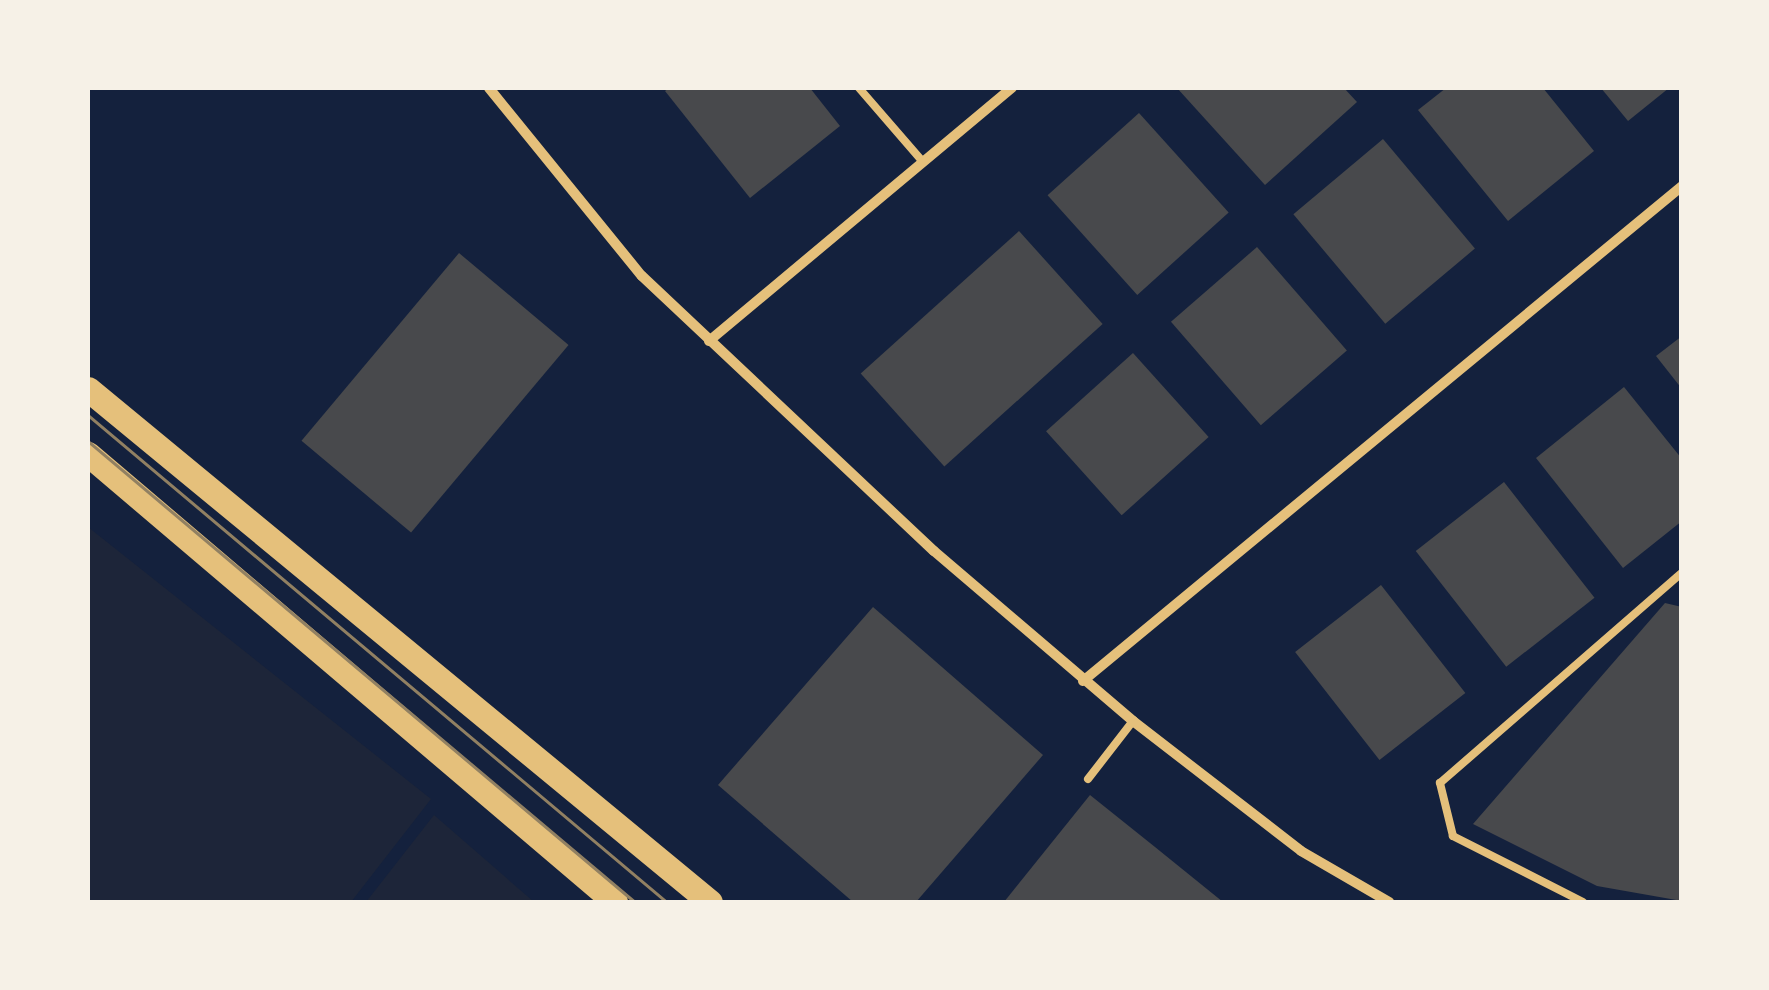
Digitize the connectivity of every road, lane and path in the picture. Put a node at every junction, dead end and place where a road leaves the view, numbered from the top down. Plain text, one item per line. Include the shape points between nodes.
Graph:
1 (489, 88) edge
2 (860, 88) edge
3 (1012, 88) edge
4 (923, 162) junction
5 (1682, 186) edge
6 (708, 342) junction
7 (88, 389) edge
8 (88, 454) edge
9 (1682, 574) edge
10 (1084, 681) junction
11 (1133, 722) junction
12 (1088, 779) dead end
13 (615, 902) edge
14 (710, 902) edge
15 (1388, 902) edge
16 (1583, 902) edge

1 - 6 street via 642,276
2 - 4 lane
3 - 4 street
4 - 6 street
5 - 10 street
6 - 10 street
7 - 14 main road
8 - 13 main road
9 - 16 lane via 1440,783 1452,836
10 - 11 street
11 - 12 lane
11 - 15 street via 1301,850

